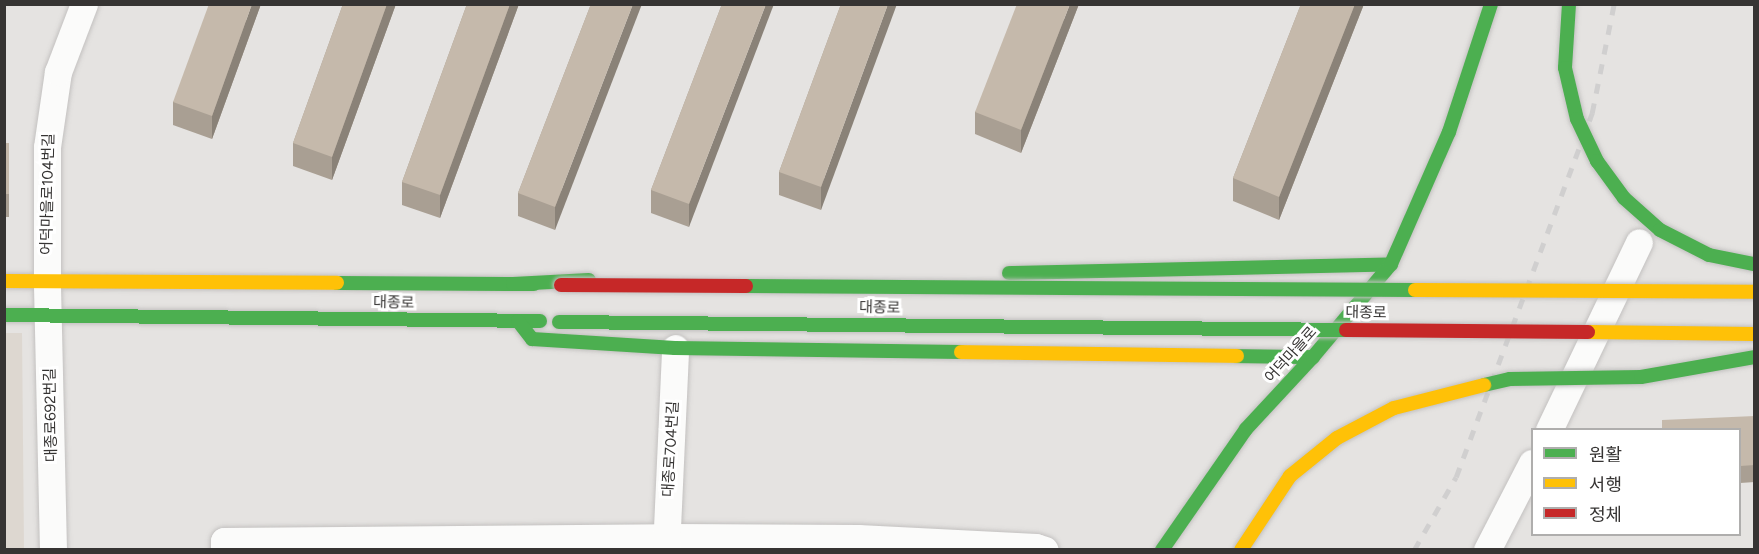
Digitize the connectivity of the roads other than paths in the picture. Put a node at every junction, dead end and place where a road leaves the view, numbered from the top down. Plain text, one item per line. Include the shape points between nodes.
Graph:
1 (84, 4) edge
2 (1491, 4) edge
3 (1569, 4) edge
4 (1639, 242) dead end
5 (1391, 264) junction
6 (1755, 264) edge
7 (4, 281) edge
8 (47, 281) junction
9 (513, 284) junction
10 (1755, 292) edge
11 (4, 315) edge
12 (48, 316) junction
13 (518, 321) junction
14 (1755, 334) edge
15 (675, 348) junction
16 (1313, 357) junction
17 (1755, 357) edge
18 (1549, 428) edge
19 (1531, 467) edge
20 (666, 543) edge
21 (858, 544) edge
22 (224, 545) edge
23 (53, 549) edge
24 (1045, 549) edge
25 (1162, 549) edge
26 (1241, 549) edge
27 (1487, 549) edge

1 - 8 street, 어덕마을로104번길 via 58,72 47,147
2 - 5 main road, 어덕마을로 via 1449,132
3 - 6 main road, bridge via 1565,68 1577,119 1617,189 1660,230 1709,255
4 - 18 street
5 - 9 main road via 837,280 606,279
5 - 16 main road, 어덕마을로
7 - 8 main road, 대종로
8 - 9 main road, 대종로
8 - 12 street, 대종로692번길
9 - 10 main road, 대종로, bridge
11 - 12 main road, 대종로
12 - 13 main road, 대종로
12 - 23 street, 대종로692번길
13 - 14 main road, 대종로, bridge
13 - 15 main road via 532,339
15 - 16 main road
15 - 20 street, 대종로704번길
16 - 25 main road, 어덕마을로 via 1246,429
17 - 26 main road, bridge via 1641,377 1510,379 1394,408 1337,438 1290,476
19 - 27 street
20 - 21 street
20 - 22 street
21 - 24 street

